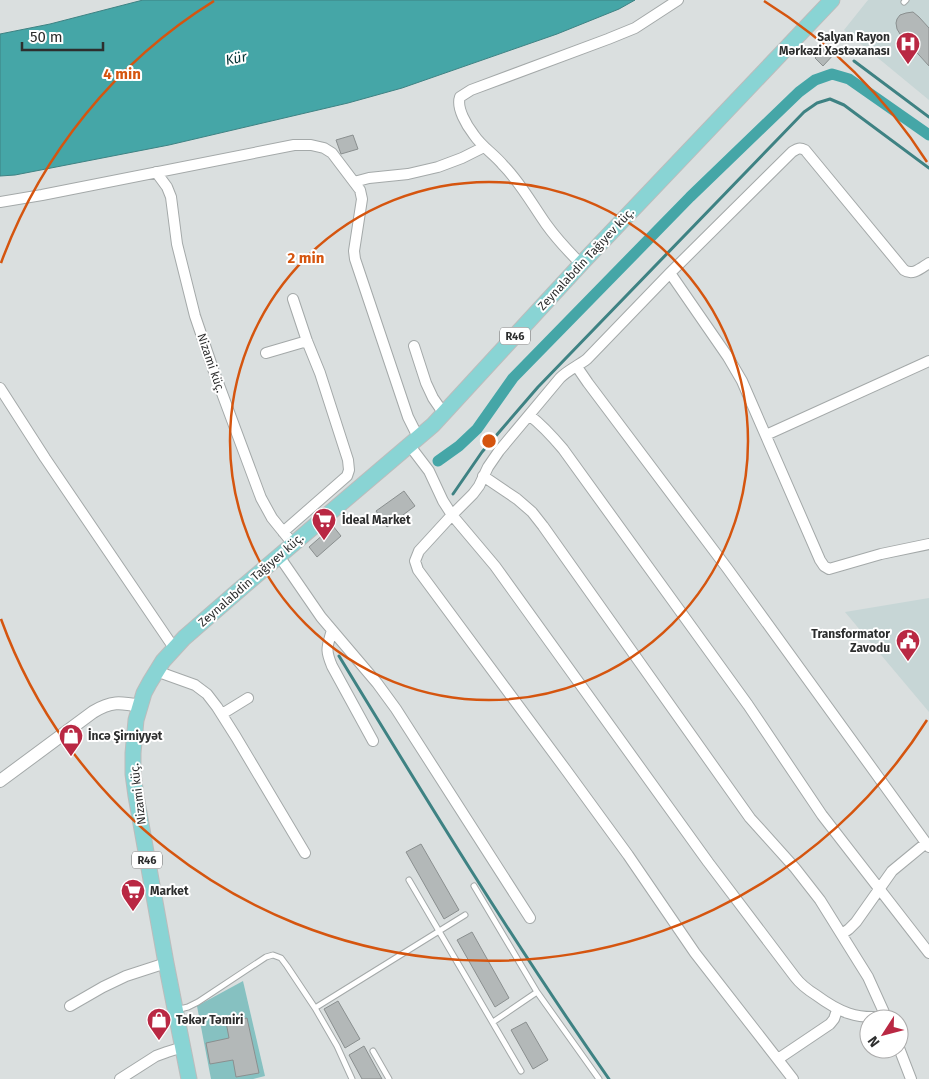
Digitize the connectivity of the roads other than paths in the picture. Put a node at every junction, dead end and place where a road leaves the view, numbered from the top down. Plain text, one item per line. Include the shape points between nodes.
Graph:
1 (678, 0) edge
2 (832, 0) edge
3 (484, 147) junction
4 (156, 172) junction
5 (354, 182) junction
6 (0, 202) edge
7 (929, 263) edge
8 (581, 264) junction
9 (670, 273) junction
10 (293, 299) dead end
11 (307, 341) junction
12 (414, 346) dead end
13 (266, 353) dead end
14 (929, 362) edge
15 (577, 367) junction
16 (0, 388) edge
17 (444, 414) junction
18 (529, 415) junction
19 (766, 435) junction
20 (414, 442) junction
21 (483, 476) junction
22 (452, 515) junction
23 (288, 538) junction
24 (929, 544) edge
25 (278, 556) junction
26 (332, 630) junction
27 (174, 648) junction
28 (156, 671) junction
29 (248, 698) dead end
30 (140, 706) junction
31 (222, 714) junction
32 (373, 741) dead end
33 (0, 781) edge
34 (928, 845) edge
35 (304, 853) dead end
36 (409, 880) dead end
37 (474, 886) dead end
38 (879, 889) junction
39 (465, 915) dead end
40 (530, 918) dead end
41 (439, 931) junction
42 (842, 934) junction
43 (929, 953) edge
44 (166, 963) junction
45 (538, 992) junction
46 (70, 1006) dead end
47 (314, 1008) junction
48 (883, 1009) edge
49 (176, 1010) junction
50 (837, 1010) junction
51 (859, 1015) edge
52 (493, 1022) junction
53 (183, 1047) junction
54 (373, 1051) dead end
55 (778, 1059) junction
56 (903, 1059) edge
57 (521, 1071) dead end
58 (120, 1079) edge
59 (189, 1079) edge
60 (352, 1079) edge
61 (389, 1079) edge
62 (599, 1079) edge
63 (793, 1079) edge
64 (911, 1079) edge

1 - 3 street via 636,28 465,93 458,102 461,112 473,135
2 - 8 main road, Zeynalabdin Tağıyev küç. / R46
3 - 5 street via 438,167
3 - 8 street via 503,164 558,240
4 - 5 street via 294,145 311,145 332,153
4 - 6 street
4 - 23 street, Nizami küç. via 171,197 177,244 212,369 262,498 272,518
5 - 20 street via 362,199 355,259
7 - 9 street via 913,273 904,270 805,150 797,148
8 - 17 main road, Zeynalabdin Tağıyev küç. / R46
9 - 15 street
9 - 19 street via 728,357
10 - 11 street
11 - 13 street
11 - 23 street via 349,470 347,476
12 - 17 street via 426,383
14 - 19 street
15 - 18 street via 560,378
15 - 34 street
16 - 27 street
17 - 20 main road, Zeynalabdin Tağıyev küç. / R46
18 - 21 street
18 - 38 street via 563,449 758,720 822,815
19 - 24 street via 824,566 829,568
20 - 22 street
20 - 23 main road, Zeynalabdin Tağıyev küç. / R46
21 - 22 street via 473,494
21 - 42 street via 517,499 543,526 750,818 795,868
22 - 50 street via 495,566 795,978
22 - 55 street via 419,551 415,561 418,570 589,801 695,953
23 - 25 main road, Zeynalabdin Tağıyev küç. / R46
25 - 26 street
25 - 27 main road, Zeynalabdin Tağıyev küç. / R46
26 - 32 street via 328,657
26 - 40 street via 396,709
27 - 28 main road, Nizami küç. / R46
28 - 30 main road, Nizami küç. / R46
28 - 31 street via 195,685 207,694
29 - 31 street
30 - 33 street via 122,702 103,706
30 - 44 main road, Nizami küç. / R46 via 134,735 134,781
31 - 35 street
34 - 38 street via 892,871
36 - 41 lane
37 - 45 lane
38 - 42 street via 856,922
38 - 43 street
39 - 41 lane
41 - 47 lane
41 - 52 lane
42 - 48 street
44 - 46 street via 126,976
44 - 49 main road, Nizami küç. / R46
45 - 52 lane
45 - 62 lane
47 - 49 lane via 281,958 273,955 198,1002
47 - 60 lane
49 - 53 main road, Nizami küç. / R46
50 - 51 street
50 - 55 street via 830,1024
52 - 57 lane
53 - 58 street via 156,1056
53 - 59 main road, Nizami küç. / R46
54 - 61 lane
55 - 63 street
56 - 64 street

